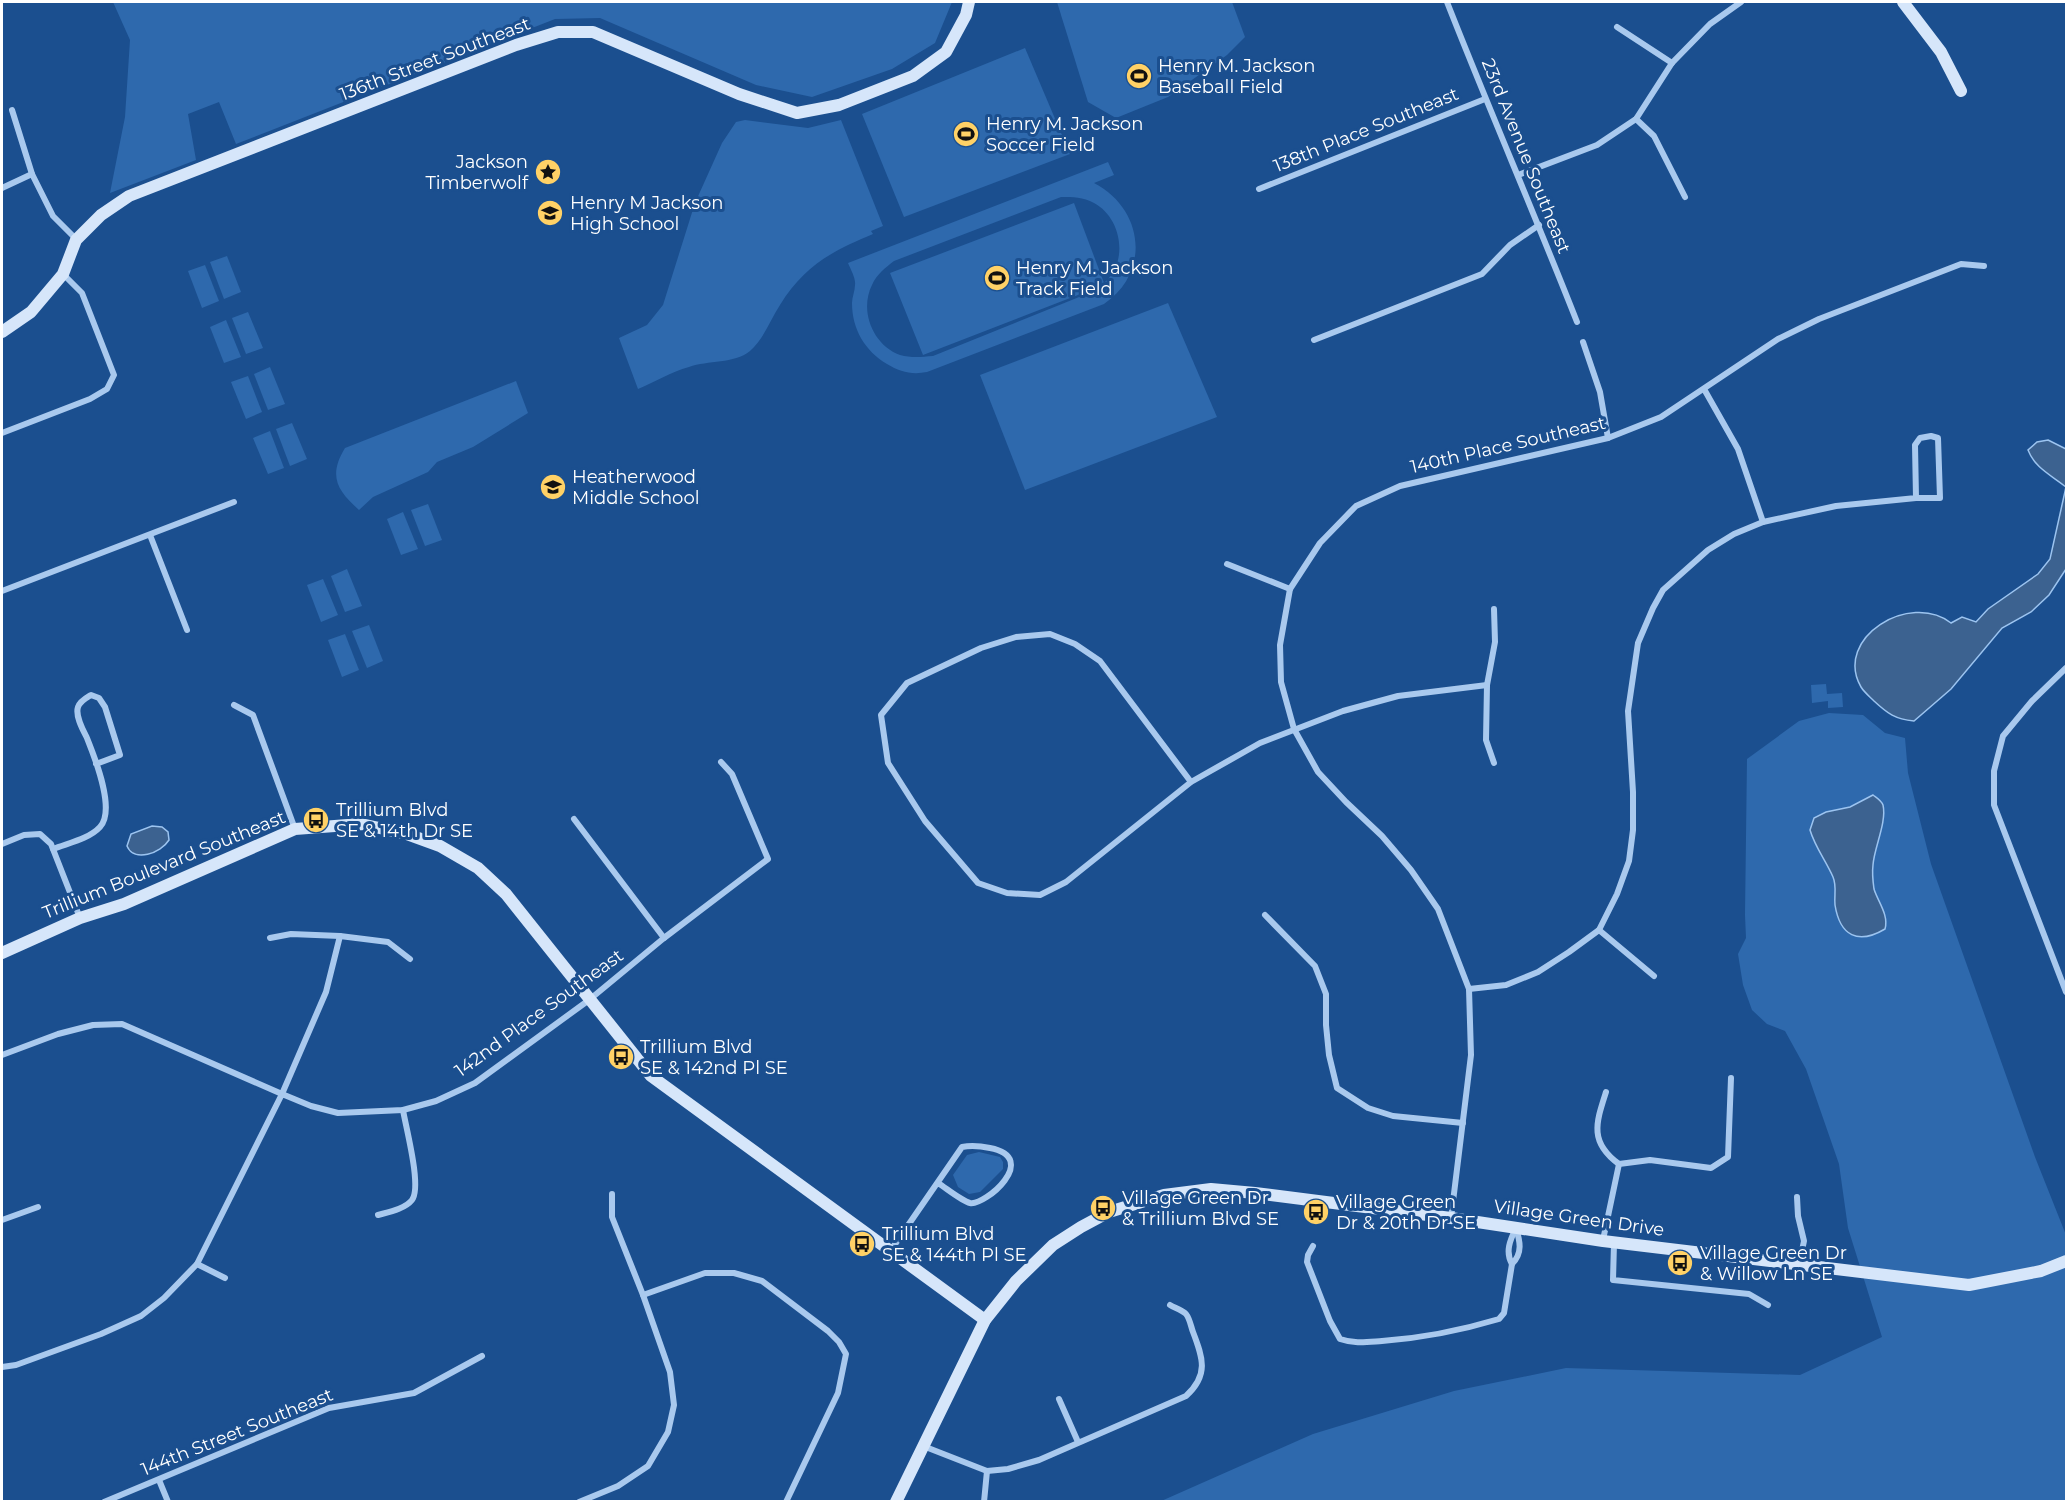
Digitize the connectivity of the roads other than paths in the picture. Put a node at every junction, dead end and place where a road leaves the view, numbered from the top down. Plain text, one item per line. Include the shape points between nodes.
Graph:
1 (969, 2) edge
2 (1447, 2) edge
3 (1741, 2) edge
4 (1903, 2) edge
5 (1617, 27) dead end
6 (1672, 63) junction
7 (1961, 91) dead end
8 (1485, 99) junction
9 (12, 110) dead end
10 (1636, 119) junction
11 (32, 174) junction
12 (1518, 176) junction
13 (2, 189) edge
14 (1259, 189) dead end
15 (1685, 197) dead end
16 (1539, 225) junction
17 (76, 240) junction
18 (1984, 266) dead end
19 (63, 274) junction
20 (1577, 322) dead end
21 (2, 332) edge
22 (1314, 340) dead end
23 (1584, 342) dead end
24 (1704, 389) junction
25 (2, 433) edge
26 (1608, 438) junction
27 (1916, 498) junction
28 (234, 502) dead end
29 (1763, 522) junction
30 (150, 535) junction
31 (1227, 564) dead end
32 (1290, 589) junction
33 (2, 591) edge
34 (1494, 609) dead end
35 (187, 630) dead end
36 (2067, 668) edge
37 (1487, 685) junction
38 (234, 705) dead end
39 (1294, 729) junction
40 (720, 762) dead end
41 (1494, 763) dead end
42 (96, 764) junction
43 (1191, 782) junction
44 (574, 819) dead end
45 (295, 830) junction
46 (2, 844) edge
47 (53, 849) junction
48 (1265, 915) dead end
49 (80, 918) junction
50 (1599, 930) junction
51 (340, 936) junction
52 (270, 938) dead end
53 (664, 938) junction
54 (2, 953) edge
55 (410, 959) dead end
56 (1654, 976) dead end
57 (1469, 989) junction
58 (2067, 992) edge
59 (589, 1000) junction
60 (2, 1055) edge
61 (1731, 1078) dead end
62 (1606, 1092) dead end
63 (282, 1094) junction
64 (403, 1110) junction
65 (1463, 1123) junction
66 (1619, 1164) junction
67 (938, 1183) junction
68 (612, 1194) dead end
69 (1797, 1197) dead end
70 (38, 1207) dead end
71 (378, 1215) dead end
72 (1451, 1218) junction
73 (2, 1220) edge
74 (1516, 1228) junction
75 (1609, 1242) junction
76 (1313, 1246) dead end
77 (891, 1250) junction
78 (2067, 1262) edge
79 (196, 1264) junction
80 (1512, 1264) junction
81 (1799, 1266) junction
82 (225, 1278) dead end
83 (643, 1295) junction
84 (1170, 1305) dead end
85 (1768, 1305) dead end
86 (985, 1320) junction
87 (482, 1356) dead end
88 (2, 1367) edge
89 (1059, 1399) dead end
90 (1078, 1442) junction
91 (923, 1446) junction
92 (987, 1471) junction
93 (159, 1480) junction
94 (104, 1502) edge
95 (168, 1502) edge
96 (579, 1502) edge
97 (786, 1502) edge
98 (896, 1502) edge
99 (984, 1502) edge

1 - 17 street, 136th Street Southeast via 946,52 913,76 839,105 797,113 739,94 593,32 558,32 129,196 100,215
2 - 8 street, 23rd Avenue Southeast
3 - 6 street via 1710,24
4 - 7 street via 1941,52
5 - 6 street
6 - 10 street
8 - 12 street, 23rd Avenue Southeast
8 - 14 street, 138th Place Southeast
9 - 11 street
10 - 12 street via 1597,145
10 - 15 street via 1654,136
11 - 13 street
11 - 17 street via 53,216
12 - 16 street, 23rd Avenue Southeast
16 - 20 street, 23rd Avenue Southeast
16 - 22 street via 1510,245 1482,274
17 - 19 street, 136th Street Southeast
18 - 24 street, 140th Place Southeast via 1961,264 1820,319 1778,339
19 - 21 street, 136th Street Southeast via 31,312
19 - 25 street via 82,293 114,375 107,389 90,399
23 - 26 street via 1600,392
24 - 26 street, 140th Place Southeast via 1661,417
24 - 29 street via 1738,449
26 - 32 street, 140th Place Southeast via 1400,486 1356,506 1320,543
27 - 27 street via 1940,498 1938,438 1920,438 1915,445
27 - 29 street via 1836,506
28 - 30 street
29 - 50 street via 1708,550 1663,590 1638,643 1628,711 1634,792 1629,861
30 - 33 street
30 - 35 street
31 - 32 street
32 - 39 street via 1280,645 1281,682
34 - 37 street via 1495,642
36 - 58 street via 2003,736 1994,771 1994,806
37 - 39 street via 1398,696
37 - 41 street via 1486,740
38 - 45 street via 253,715
39 - 43 street via 1260,743
39 - 57 street via 1318,772 1382,836 1438,909
40 - 53 street, 142nd Place Southeast via 732,774 768,859
42 - 42 street via 77,713 83,699 92,695 105,707 120,755
42 - 47 street via 106,817 93,833
43 - 43 street via 1100,661 1076,644 1050,634 981,648 907,683 881,715 888,763 925,820 978,883 1007,893 1040,895 1066,882
44 - 53 street
45 - 49 street, Trillium Boulevard Southeast via 124,904
45 - 59 street, Trillium Boulevard Southeast via 361,824 440,846 478,868 506,894
46 - 47 street via 24,835 40,834
47 - 49 street
48 - 65 street via 1315,966 1326,994 1327,1035 1337,1088 1368,1108 1393,1116
49 - 54 street, Trillium Boulevard Southeast
50 - 56 street
50 - 57 street via 1538,972 1506,985
51 - 52 street via 291,934
51 - 55 street via 388,942
51 - 63 street via 326,992
53 - 59 street, 142nd Place Southeast
57 - 65 street via 1471,1055
59 - 64 street, 142nd Place Southeast via 475,1083 436,1101
59 - 77 street, Trillium Boulevard Southeast via 651,1076
60 - 63 street, 142nd Place Southeast via 58,1034 93,1025 122,1024
61 - 66 street via 1728,1157 1719,1164 1711,1168 1650,1160
62 - 66 street via 1597,1121 1600,1141 1605,1154
63 - 64 street, 142nd Place Southeast via 338,1113
63 - 79 street
64 - 71 street via 417,1187 412,1200
65 - 72 street
66 - 75 street
67 - 67 street via 962,1147 1001,1150 1012,1167 1010,1176 977,1202 970,1203
67 - 77 street
68 - 83 street via 612,1217
69 - 81 street via 1804,1241
70 - 73 street
72 - 74 street, Village Green Drive
72 - 86 street, Village Green Drive via 1211,1189 1164,1195 1109,1212 1053,1245 1016,1281
74 - 75 street, Village Green Drive
74 - 80 street via 1508,1256
74 - 80 street via 1521,1243 1518,1258
75 - 81 street, Village Green Drive
75 - 85 street via 1613,1280 1749,1294
76 - 80 street via 1307,1262 1330,1321 1340,1339 1351,1343 1440,1335 1499,1319 1504,1314
77 - 86 street, Trillium Boulevard Southeast
78 - 81 street, Village Green Drive via 1969,1285
79 - 82 street
79 - 88 street via 141,1316 101,1334
83 - 96 street via 670,1372 674,1405 668,1432 648,1466 618,1486
83 - 97 street via 705,1273 734,1273 762,1281 839,1342 846,1354 838,1393
84 - 90 street via 1187,1315 1201,1353 1198,1382 1186,1396
86 - 91 street, Village Green Drive
87 - 93 street, 144th Street Southeast via 414,1393 329,1408
89 - 90 street
90 - 92 street via 1039,1460
91 - 92 street
91 - 98 street, Village Green Drive
92 - 99 street
93 - 94 street, 144th Street Southeast
93 - 95 street

